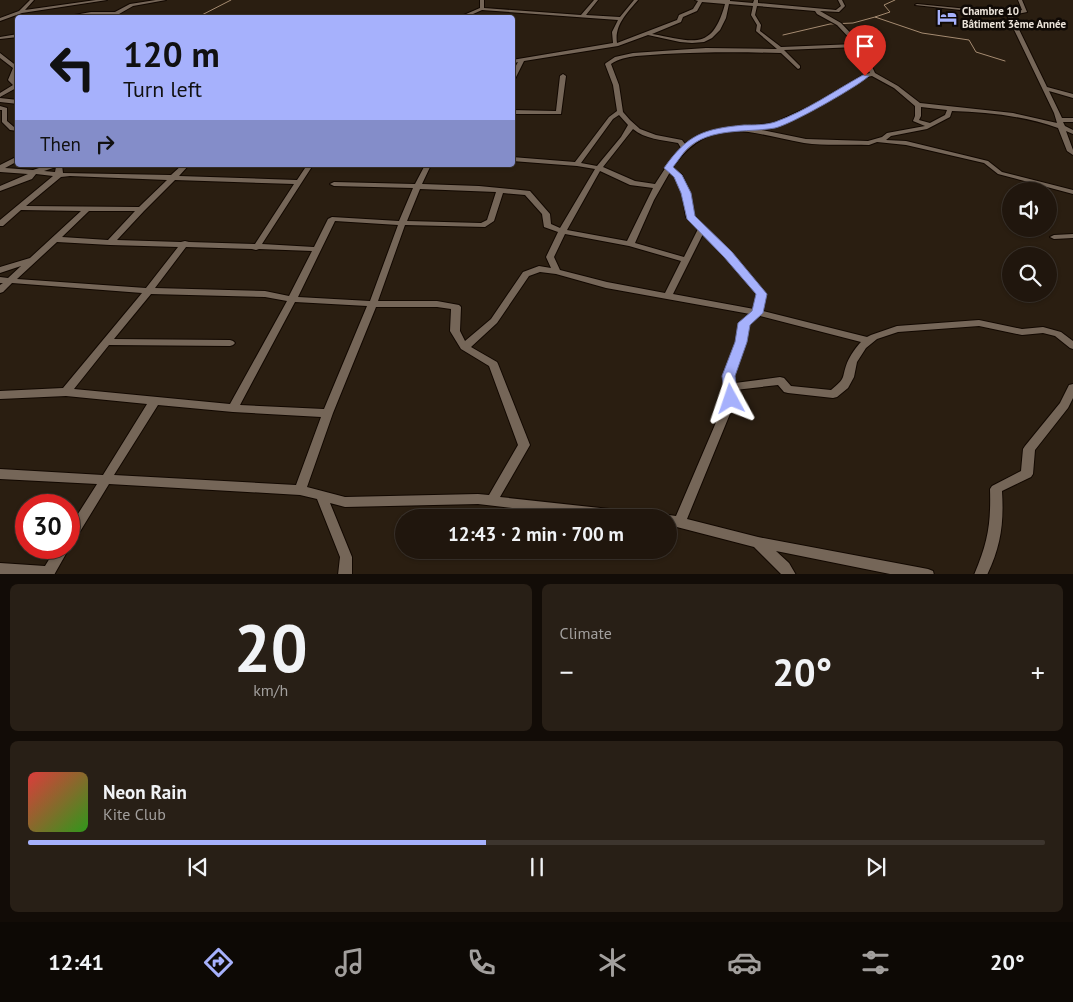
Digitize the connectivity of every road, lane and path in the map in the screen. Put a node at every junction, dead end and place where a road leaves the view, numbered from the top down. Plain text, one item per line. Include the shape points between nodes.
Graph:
1 (32, 0) edge
2 (105, 0) edge
3 (136, 0) edge
4 (154, 0) edge
5 (163, 0) edge
6 (482, 0) edge
7 (596, 0) edge
8 (636, 0) edge
9 (694, 0) edge
10 (701, 0) edge
11 (765, 0) edge
12 (840, 0) edge
13 (1020, 0) edge
14 (728, 1) edge
15 (756, 2) edge
16 (917, 5) dead end
17 (126, 8) junction
18 (45, 9) junction
19 (482, 9) junction
20 (816, 9) junction
21 (21, 12) junction
22 (114, 13) junction
23 (1009, 14) junction
24 (40, 15) dead end
25 (79, 15) edge
26 (112, 15) edge
27 (467, 15) edge
28 (582, 17) junction
29 (622, 19) junction
30 (0, 20) edge
31 (647, 34) junction
32 (15, 36) edge
33 (0, 39) edge
34 (15, 39) edge
35 (615, 43) junction
36 (859, 45) junction
37 (781, 50) junction
38 (0, 55) edge
39 (522, 61) junction
40 (515, 62) edge
41 (15, 67) edge
42 (798, 67) dead end
43 (515, 74) edge
44 (873, 74) junction
45 (563, 76) dead end
46 (15, 85) edge
47 (1045, 88) junction
48 (0, 94) edge
49 (1073, 96) edge
50 (0, 100) edge
51 (15, 102) edge
52 (918, 105) junction
53 (0, 108) edge
54 (950, 109) junction
55 (515, 112) edge
56 (620, 112) junction
57 (1073, 120) edge
58 (1061, 122) junction
59 (632, 124) junction
60 (930, 125) junction
61 (15, 129) edge
62 (745, 129) junction
63 (1073, 132) edge
64 (876, 141) junction
65 (684, 147) junction
66 (1073, 153) edge
67 (515, 159) edge
68 (15, 160) edge
69 (577, 164) junction
70 (49, 167) edge
71 (59, 167) edge
72 (184, 167) edge
73 (309, 167) edge
74 (427, 167) edge
75 (599, 168) junction
76 (668, 168) junction
77 (0, 169) edge
78 (34, 172) junction
79 (60, 175) junction
80 (174, 178) junction
81 (300, 182) junction
82 (334, 184) dead end
83 (659, 187) junction
84 (417, 188) junction
85 (0, 189) edge
86 (500, 190) junction
87 (1073, 192) edge
88 (19, 208) junction
89 (88, 209) junction
90 (141, 209) junction
91 (402, 223) junction
92 (0, 224) edge
93 (702, 228) junction
94 (562, 231) junction
95 (1073, 236) edge
96 (1057, 237) edge
97 (55, 239) junction
98 (110, 243) junction
99 (185, 243) junction
100 (630, 244) junction
101 (256, 248) junction
102 (315, 249) junction
103 (35, 258) junction
104 (686, 260) junction
105 (0, 270) edge
106 (557, 272) junction
107 (5, 281) edge
108 (0, 290) edge
109 (150, 290) junction
110 (668, 296) junction
111 (292, 299) junction
112 (373, 304) junction
113 (758, 313) junction
114 (869, 341) junction
115 (106, 342) junction
116 (230, 343) dead end
117 (1073, 346) edge
118 (464, 347) junction
119 (730, 387) junction
120 (1073, 388) edge
121 (66, 392) junction
122 (0, 395) edge
123 (155, 400) junction
124 (234, 408) junction
125 (328, 412) junction
126 (0, 474) edge
127 (106, 480) junction
128 (300, 490) junction
129 (322, 497) junction
130 (492, 500) junction
131 (569, 509) edge
132 (677, 515) edge
133 (80, 521) edge
134 (677, 522) edge
135 (758, 542) junction
136 (56, 559) edge
137 (0, 569) edge
138 (47, 573) edge
139 (345, 574) edge
140 (790, 574) edge
141 (928, 574) edge
142 (980, 574) edge

1 - 21 street
2 - 18 street
3 - 17 street
4 - 5 street
5 - 17 street
6 - 19 street
7 - 28 street
8 - 29 street
9 - 10 street
10 - 14 street
10 - 31 street via 695,10 679,21
11 - 15 street
12 - 20 street via 843,6 837,10
13 - 23 street via 1025,11
14 - 15 street
14 - 31 street via 725,18 714,36 697,43
15 - 20 street
15 - 37 street via 752,15 759,25 758,31
16 - 23 street
17 - 22 street
18 - 21 street
18 - 24 street
19 - 27 street
19 - 28 street
20 - 36 street via 819,14 840,24
21 - 30 street
22 - 25 street
22 - 26 street
23 - 47 street
28 - 29 street
29 - 35 street via 614,36
31 - 35 street
32 - 33 street
33 - 34 street
35 - 39 street
36 - 37 street
36 - 44 street
37 - 42 street
37 - 56 street via 706,50 633,54 617,58 608,64 616,85
38 - 41 street
39 - 40 street
39 - 43 street
44 - 52 street
44 - 62 street via 775,125
45 - 55 street via 559,113
46 - 48 street
47 - 49 street
47 - 58 street
50 - 51 street
52 - 54 street
52 - 60 street via 916,121
53 - 61 street via 5,109 4,121
54 - 58 street
54 - 60 street via 948,116
56 - 59 street
56 - 69 street via 611,118
57 - 58 street
58 - 63 street
58 - 66 street
59 - 65 street via 655,137 680,141
59 - 75 street
60 - 64 street via 889,134
62 - 64 street via 806,142
62 - 65 street via 700,136
64 - 87 street via 906,144 986,162 1000,173
65 - 76 street
67 - 69 street
68 - 77 street
69 - 75 street
70 - 78 street
71 - 79 street
72 - 80 street
73 - 81 street
74 - 84 street
75 - 83 street via 633,183
75 - 94 street
76 - 83 street
76 - 93 street via 678,175 686,193 690,217
77 - 78 street
78 - 79 street
78 - 85 street
79 - 80 street
79 - 88 street
80 - 81 street
80 - 90 street
81 - 101 street
82 - 84 street
83 - 100 street
84 - 86 street
84 - 91 street
86 - 91 street via 490,221 482,225
86 - 94 street via 527,193 546,214 547,224
88 - 89 street
88 - 92 street
89 - 90 street
89 - 97 street
90 - 98 street
91 - 102 street via 332,219
91 - 112 street
93 - 104 street
93 - 113 street via 762,294
94 - 100 street
94 - 106 street via 550,256
95 - 96 street
97 - 98 street
97 - 103 street
98 - 99 street
99 - 101 street
99 - 109 street
100 - 104 street
101 - 102 street
102 - 111 street
103 - 105 street
103 - 107 street
104 - 110 street
106 - 110 street
106 - 118 street via 539,268 526,274 494,321
107 - 108 street
107 - 109 street
109 - 111 street via 265,294
109 - 115 street
110 - 113 street
111 - 112 street
111 - 124 street
112 - 118 street via 437,304 456,308 455,331
112 - 125 street
113 - 114 street
113 - 119 street via 744,323 741,342 728,376
114 - 117 street via 897,329 979,323 1022,332 1043,330 1058,334
114 - 119 street via 852,362 844,385 833,394 788,389 780,381
115 - 116 street
115 - 121 street
118 - 130 street via 493,364 524,445
119 - 132 street via 731,399
120 - 142 street via 1064,405 1029,449 1027,474 996,489 996,536
121 - 122 street
121 - 123 street
123 - 124 street
123 - 127 street
124 - 125 street
125 - 128 street
126 - 127 street
127 - 128 street
127 - 133 street
128 - 129 street
129 - 130 street via 345,502
129 - 139 street via 346,557
130 - 131 street
134 - 135 street
135 - 140 street
135 - 141 street
136 - 138 street
137 - 138 street

